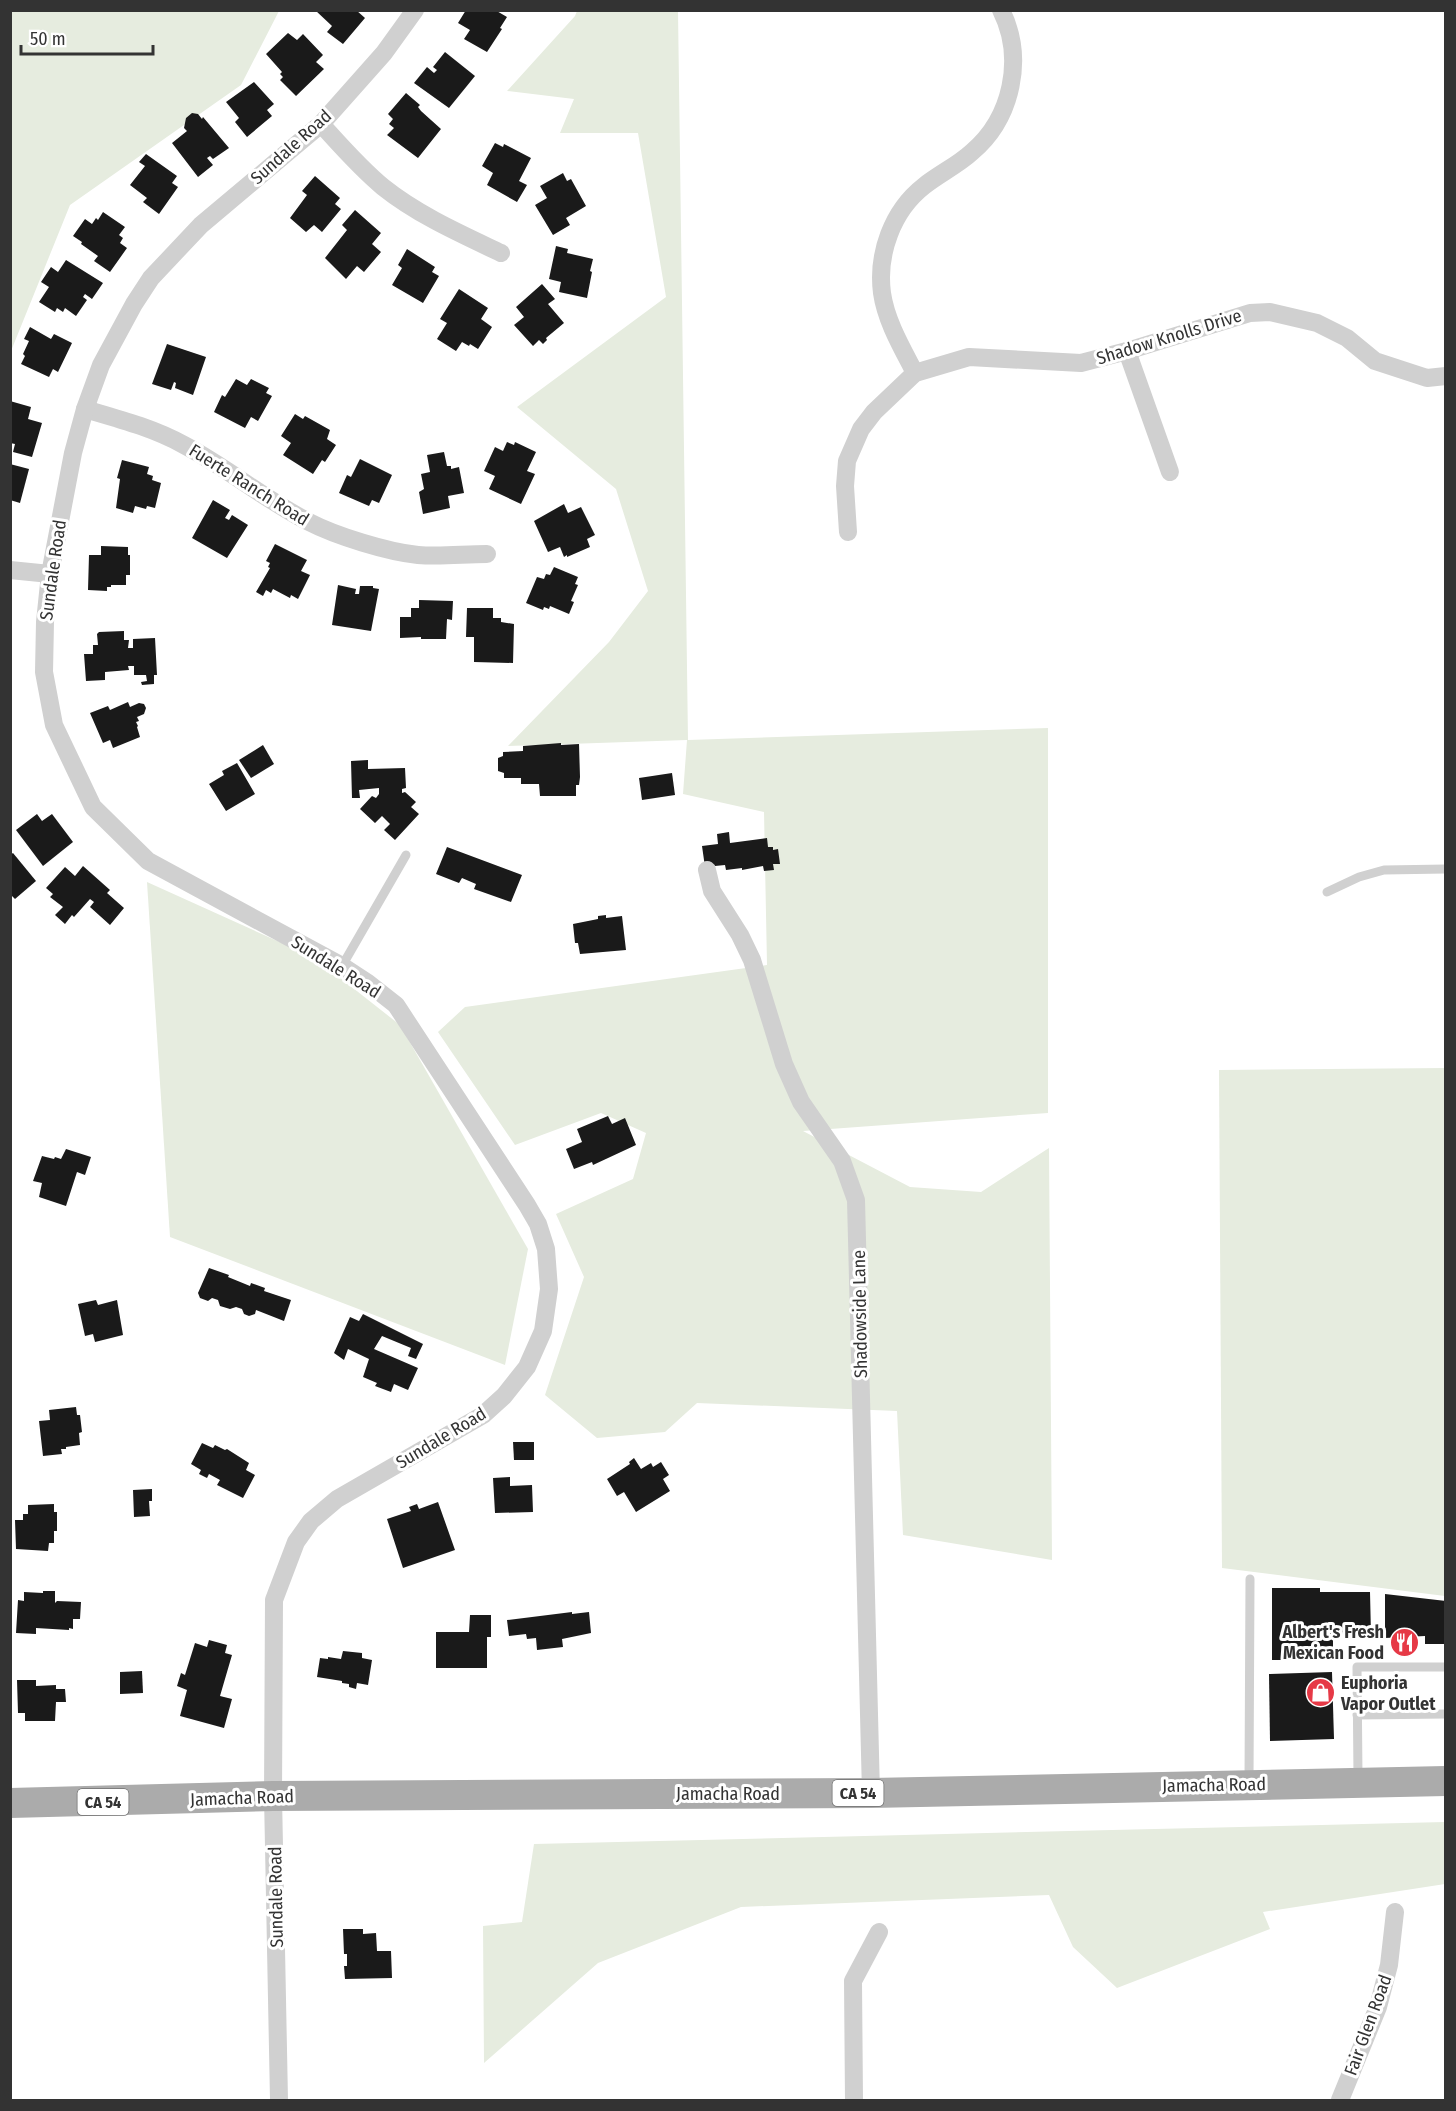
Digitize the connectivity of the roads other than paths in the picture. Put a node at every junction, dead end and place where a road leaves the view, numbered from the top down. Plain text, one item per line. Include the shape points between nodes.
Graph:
1 (415, 10) edge
2 (1001, 10) edge
3 (321, 124) junction
4 (501, 253) dead end
5 (1127, 351) junction
6 (915, 373) junction
7 (1446, 376) edge
8 (85, 409) junction
9 (1170, 472) dead end
10 (848, 532) dead end
11 (487, 554) dead end
12 (10, 570) edge
13 (50, 574) junction
14 (406, 855) dead end
15 (1446, 869) edge
16 (707, 870) dead end
17 (1327, 892) dead end
18 (342, 966) junction
19 (1250, 1579) dead end
20 (1446, 1667) edge
21 (1357, 1714) junction
22 (1446, 1714) edge
23 (1446, 1781) edge
24 (1358, 1783) junction
25 (1250, 1785) junction
26 (871, 1793) junction
27 (273, 1796) junction
28 (10, 1803) edge
29 (1395, 1911) dead end
30 (879, 1932) dead end
31 (279, 2100) edge
32 (854, 2100) edge
33 (1340, 2100) edge

1 - 3 street, Sundale Road via 384,53
2 - 6 street via 1012,46 1013,72 1006,108 989,136 972,153 922,187 910,200 886,244 881,277 885,308
3 - 4 street via 384,188 437,222
3 - 8 street, Sundale Road via 201,225 151,278 101,365
5 - 6 street, Shadow Knolls Drive via 1081,363 969,357
5 - 7 street, Shadow Knolls Drive via 1250,313 1270,312 1317,323 1347,338 1375,362 1427,378
5 - 9 street
6 - 10 street via 861,429 847,462 844,486
8 - 11 street, Fuerte Ranch Road via 145,427 184,444 310,523 351,539 417,555
8 - 13 street, Sundale Road via 64,493
12 - 13 street
13 - 18 street, Sundale Road via 44,672 54,725 93,807 148,861
14 - 18 lane
15 - 17 lane via 1384,870
16 - 26 street, Shadowside Lane via 712,891 752,960 784,1064 801,1102 842,1161 856,1200
18 - 27 street, Sundale Road via 396,1005 527,1204 546,1249 548,1310 527,1367 483,1416 338,1499 311,1521 296,1542 273,1600
19 - 25 lane
20 - 21 lane via 1357,1667
21 - 22 lane
21 - 24 lane
23 - 24 main road, Jamacha Road / CA 54
24 - 25 main road, Jamacha Road / CA 54
25 - 26 main road, Jamacha Road / CA 54
26 - 27 main road, Jamacha Road / CA 54
27 - 28 main road, Jamacha Road / CA 54
27 - 31 street, Sundale Road
29 - 33 street, Fair Glen Road via 1389,1965 1378,2007
30 - 32 street via 853,1981

